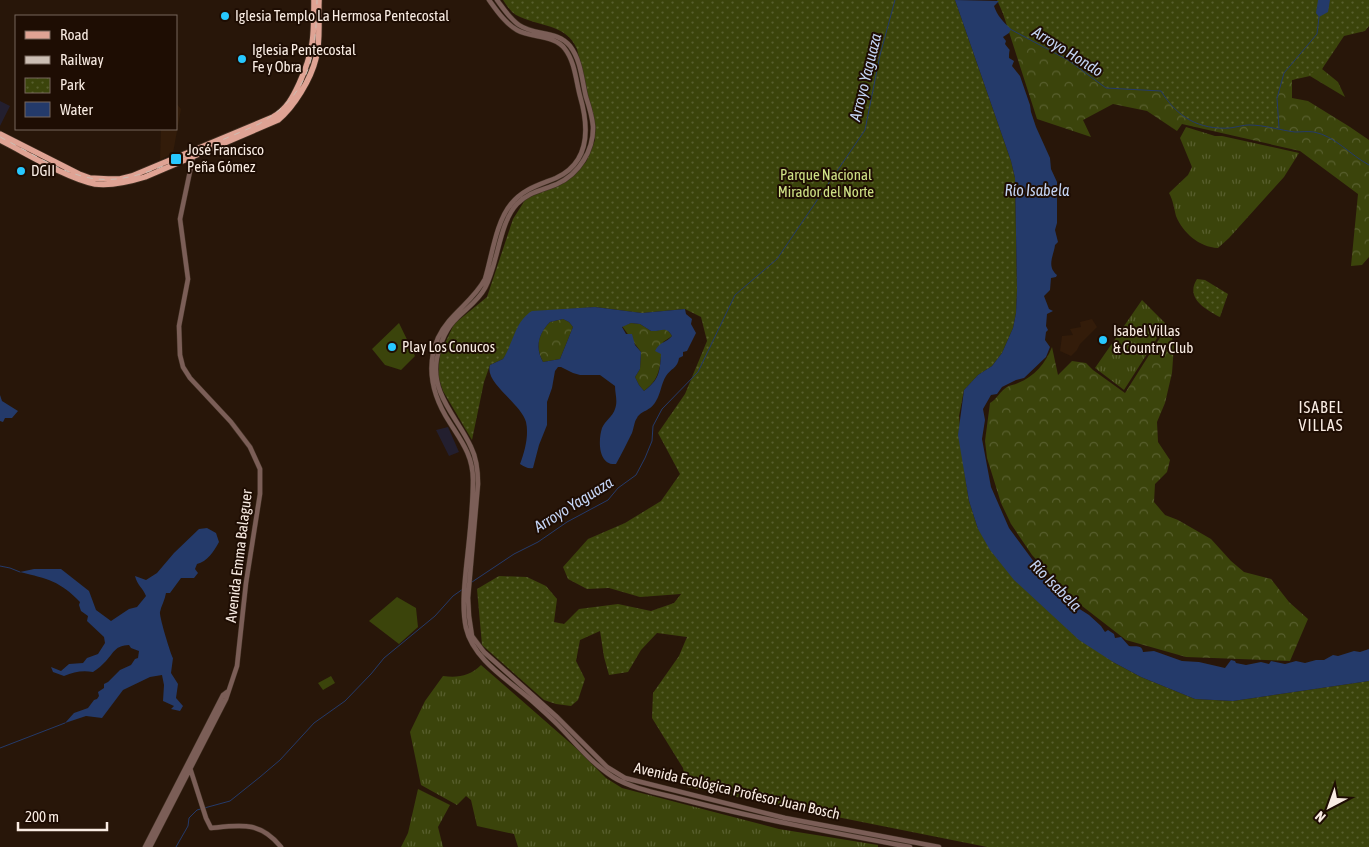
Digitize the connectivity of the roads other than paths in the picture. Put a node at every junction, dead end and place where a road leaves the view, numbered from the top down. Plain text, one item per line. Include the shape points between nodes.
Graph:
1 (314, 0) edge
2 (319, 0) edge
3 (488, 0) edge
4 (497, 0) edge
5 (541, 32) junction
6 (541, 38) junction
7 (0, 134) edge
8 (0, 140) edge
9 (191, 154) junction
10 (470, 554) junction
11 (466, 599) junction
12 (189, 767) junction
13 (155, 831) junction
14 (145, 847) edge
15 (150, 847) edge
16 (281, 847) edge
17 (910, 847) edge
18 (939, 847) edge

1 - 9 main road via 312,50 307,68 289,102 273,117
2 - 9 main road via 316,58 290,109 278,120
3 - 6 street, Avenida Ecológica Profesor Juan Bosch via 512,28
4 - 5 street, Avenida Ecológica Profesor Juan Bosch via 518,25
5 - 6 street
5 - 10 street, Avenida Ecológica Profesor Juan Bosch via 563,39 574,52 591,115 592,139 585,158 570,175 528,195 513,208 485,288 453,322 439,352 436,368 441,394 472,448 477,466
6 - 10 street, Avenida Ecológica Profesor Juan Bosch via 562,45 569,54 585,113 586,140 576,161 565,173 525,191 509,205 482,286 446,323 432,359 431,375 437,400 462,440 472,465
7 - 9 main road via 79,174 100,179 132,176
8 - 9 main road via 94,184 145,178
9 - 12 street, Avenida Emma Balaguer via 179,224 188,279 179,326 180,355 190,378 250,447 261,476 240,653 234,678
10 - 11 street, Avenida Ecológica Profesor Juan Bosch
10 - 11 street, Avenida Ecológica Profesor Juan Bosch
11 - 17 street, Avenida Ecológica Profesor Juan Bosch via 466,628 476,651 614,778 662,794 786,824
11 - 18 street, Avenida Ecológica Profesor Juan Bosch via 470,629 479,647 607,767 625,778 785,818
12 - 13 street, Avenida Emma Balaguer
12 - 16 street via 211,828 253,826
13 - 14 street, Avenida Emma Balaguer
13 - 15 street, Avenida Emma Balaguer

